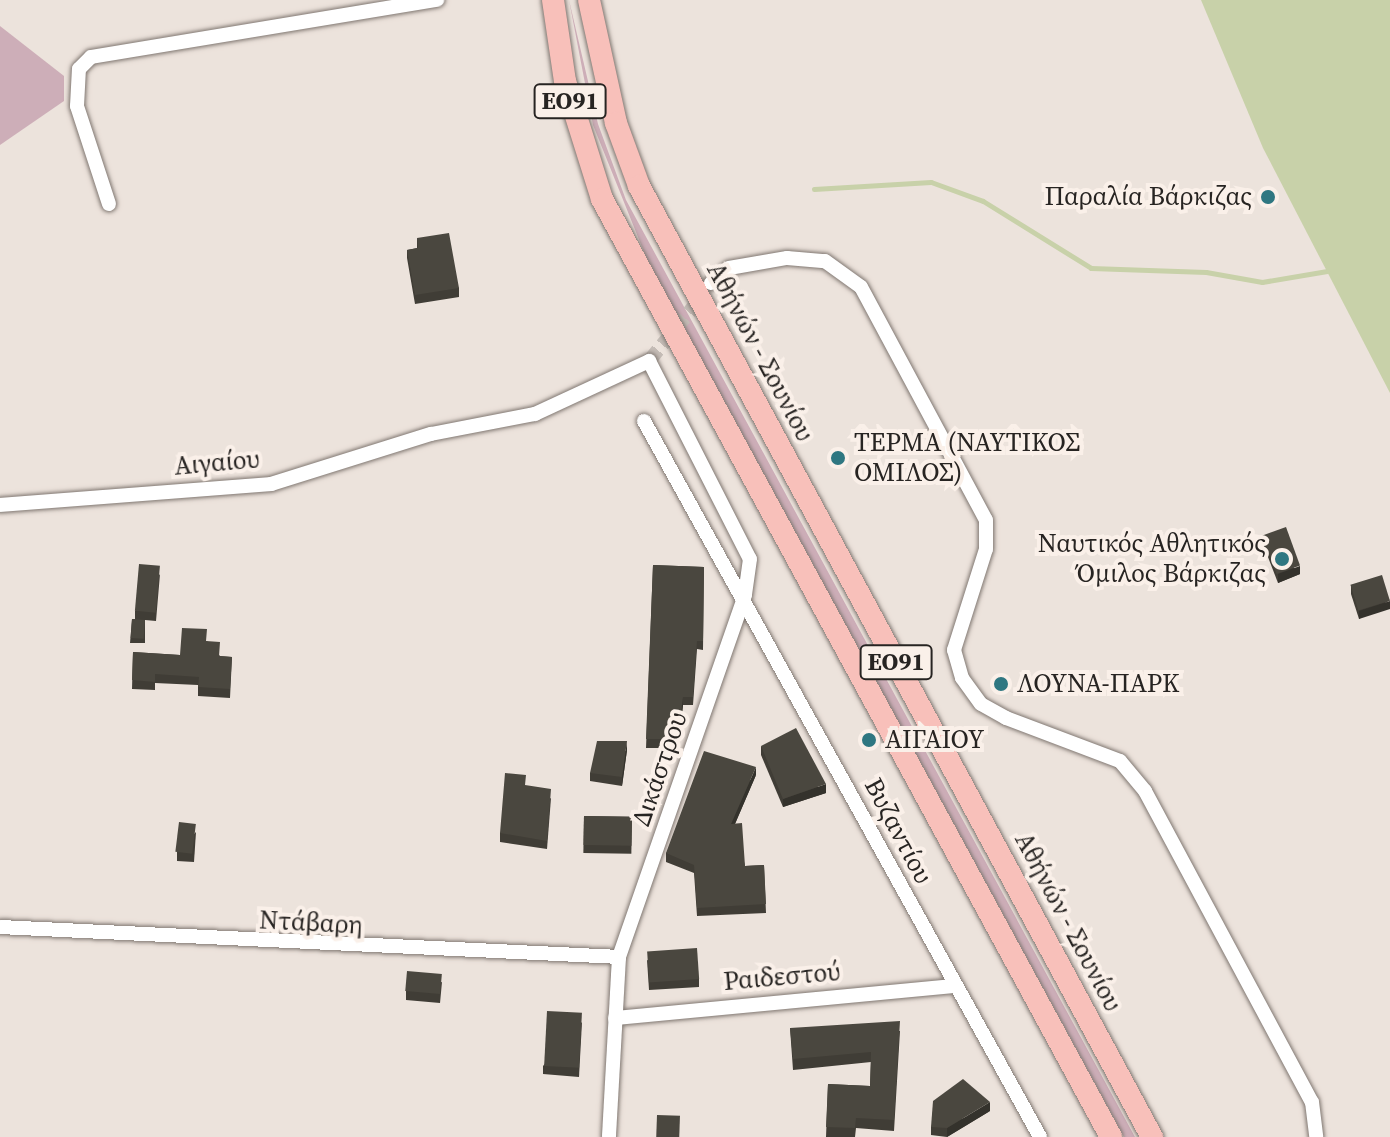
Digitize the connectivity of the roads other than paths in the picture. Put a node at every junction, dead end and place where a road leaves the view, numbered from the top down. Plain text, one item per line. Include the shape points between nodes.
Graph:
1 (437, 0) edge
2 (553, 0) edge
3 (589, 0) edge
4 (109, 204) dead end
5 (711, 283) tunnel mouth
6 (644, 421) dead end
7 (0, 505) edge
8 (745, 595) junction
9 (0, 927) edge
10 (619, 957) junction
11 (954, 986) junction
12 (615, 1018) junction
13 (609, 1137) edge
14 (1040, 1137) edge
15 (1111, 1137) edge
16 (1152, 1137) edge
17 (1316, 1137) edge

1 - 4 street via 91,57 79,69 77,106
2 - 15 main road, ΕΟ91 via 565,81 602,199
3 - 16 main road, Αθήνών - Σουνίου / ΕΟ91 via 616,123 639,186
5 - 17 street via 729,268 787,258 825,261 861,287 986,520 986,549 954,650 962,678 981,704 1006,718 1120,761 1145,791 1312,1102
6 - 8 street, Βυζαντίου
7 - 8 street, Αιγαίου via 271,484 431,434 535,414 649,361 750,559
8 - 10 street, Δικάστρου
8 - 11 street, Βυζαντίου
9 - 10 street, Ντάβαρη
10 - 12 street, Δικάστρου
11 - 12 street, Ραιδεστού
11 - 14 street, Βυζαντίου
12 - 13 street, Δικάστρου

